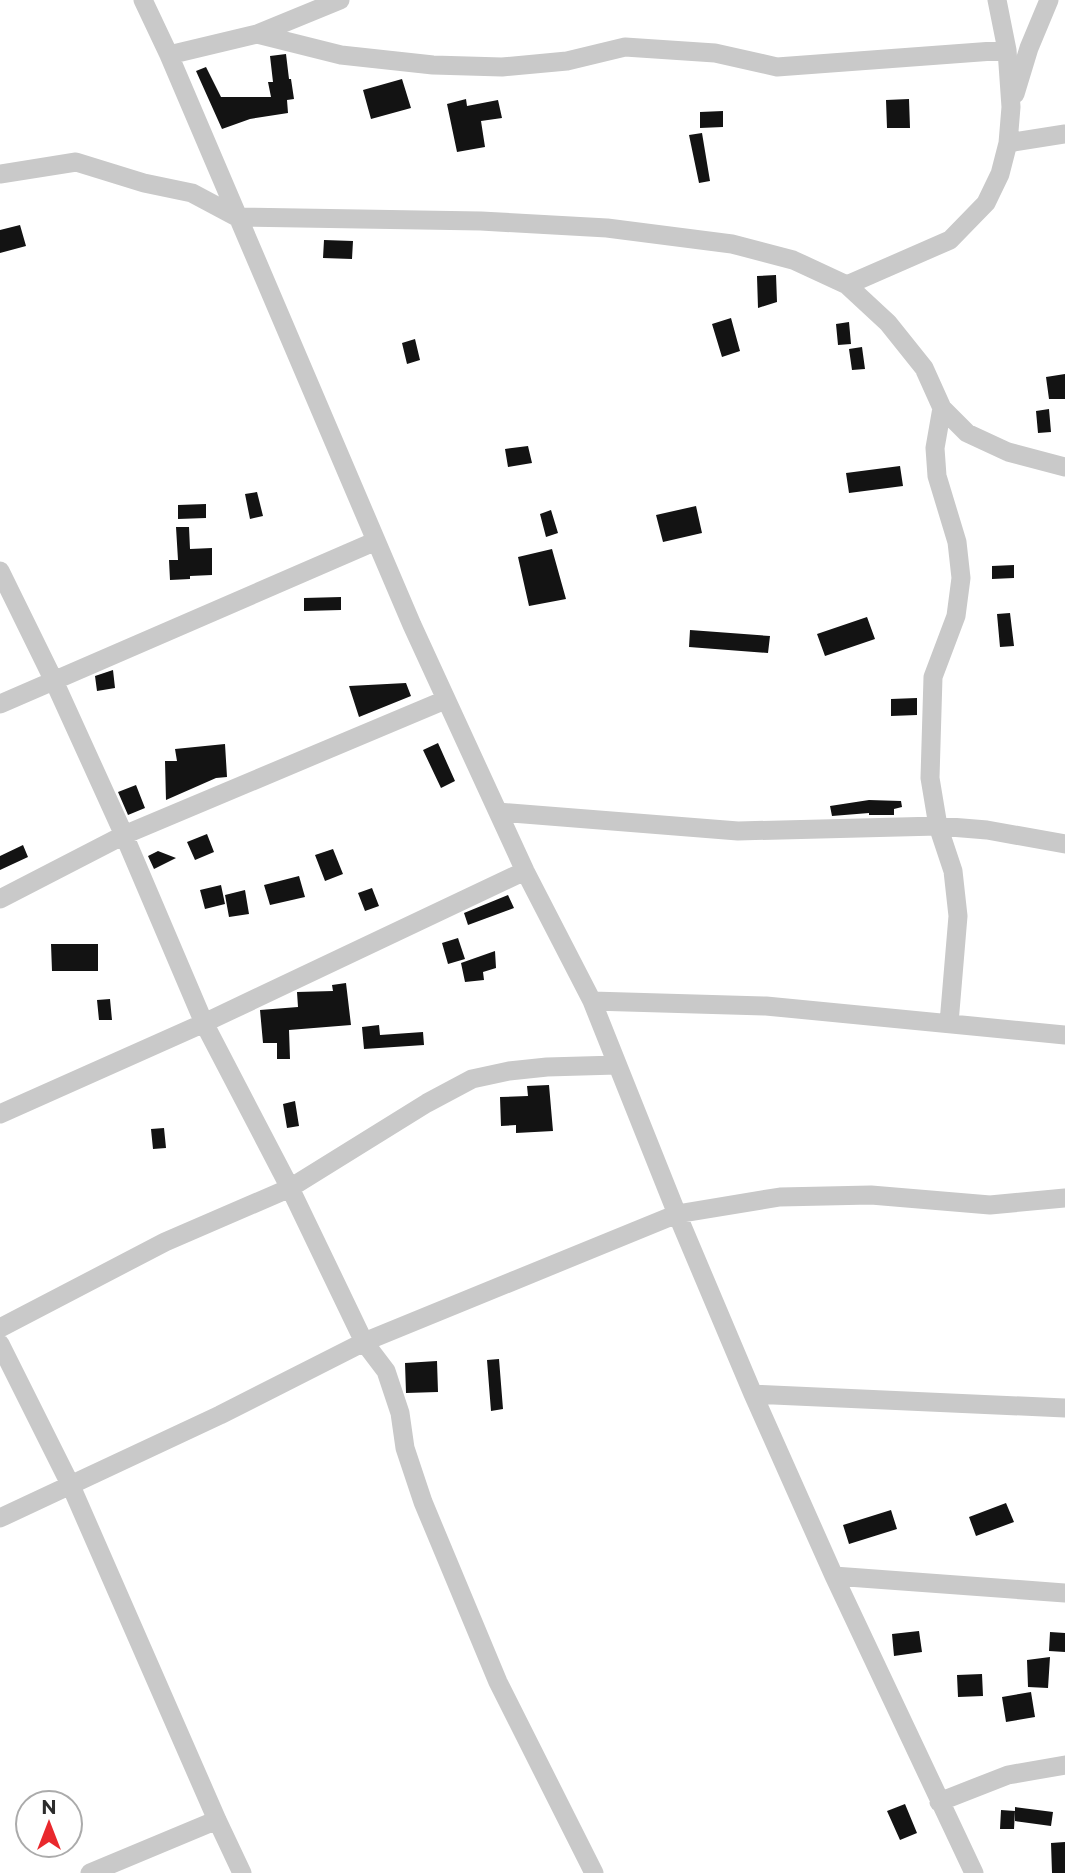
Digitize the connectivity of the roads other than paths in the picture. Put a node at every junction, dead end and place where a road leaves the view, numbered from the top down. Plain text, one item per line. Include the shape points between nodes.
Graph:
1 (143, 0) edge
2 (340, 0) edge
3 (997, 0) edge
4 (1049, 0) edge
5 (257, 34) junction
6 (1007, 50) junction
7 (169, 55) junction
8 (1011, 107) junction
9 (1065, 134) edge
10 (1008, 143) junction
11 (0, 174) edge
12 (237, 217) junction
13 (847, 285) junction
14 (942, 408) junction
15 (1065, 467) edge
16 (376, 541) junction
17 (0, 570) edge
18 (54, 681) junction
19 (445, 700) junction
20 (0, 704) edge
21 (498, 812) junction
22 (938, 826) junction
23 (124, 835) junction
24 (1065, 844) edge
25 (525, 871) junction
26 (0, 899) edge
27 (592, 1000) junction
28 (204, 1023) junction
29 (949, 1023) junction
30 (1065, 1035) edge
31 (617, 1065) junction
32 (0, 1114) edge
33 (290, 1188) junction
34 (1065, 1198) edge
35 (677, 1214) junction
36 (0, 1328) edge
37 (364, 1342) junction
38 (0, 1344) edge
39 (753, 1394) junction
40 (1065, 1408) edge
41 (71, 1486) junction
42 (0, 1518) edge
43 (834, 1576) junction
44 (1065, 1593) edge
45 (1065, 1765) edge
46 (939, 1801) junction
47 (217, 1820) junction
48 (972, 1872) edge
49 (90, 1873) edge
50 (242, 1873) edge
51 (594, 1873) edge

1 - 7 street
2 - 5 street
3 - 6 street
4 - 8 street
5 - 6 street via 341,55 433,65 567,61 625,47 715,52 777,67
5 - 7 street
6 - 8 street
7 - 12 street
8 - 10 street
9 - 10 street
10 - 13 street via 986,202 950,240
11 - 12 street via 76,162 192,193
12 - 13 street via 607,228 732,244 793,260
12 - 16 street
13 - 14 street via 888,323 924,368
14 - 15 street via 967,433 1009,452
14 - 22 street via 935,448 937,476 957,542 961,578 956,616 933,677 930,778
16 - 18 street
16 - 19 street
17 - 18 street
18 - 20 street
18 - 23 street
19 - 21 street
19 - 23 street
21 - 22 street via 738,831
21 - 25 street
22 - 24 street
22 - 29 street via 953,871 958,916
23 - 26 street
23 - 28 street
25 - 27 street
25 - 28 street
27 - 29 street via 766,1006
27 - 31 street
28 - 32 street
28 - 33 street
29 - 30 street
31 - 33 street via 547,1067 472,1079
31 - 35 street
33 - 36 street via 165,1242
33 - 37 street
34 - 35 street via 990,1205 871,1195 780,1197
35 - 37 street
35 - 39 street
37 - 41 street
37 - 51 street via 386,1371 423,1502 498,1682
38 - 41 street
39 - 40 street
39 - 43 street
41 - 42 street
41 - 47 street
43 - 44 street
43 - 46 street
45 - 46 street via 1008,1776
46 - 48 street
47 - 49 street
47 - 50 street

